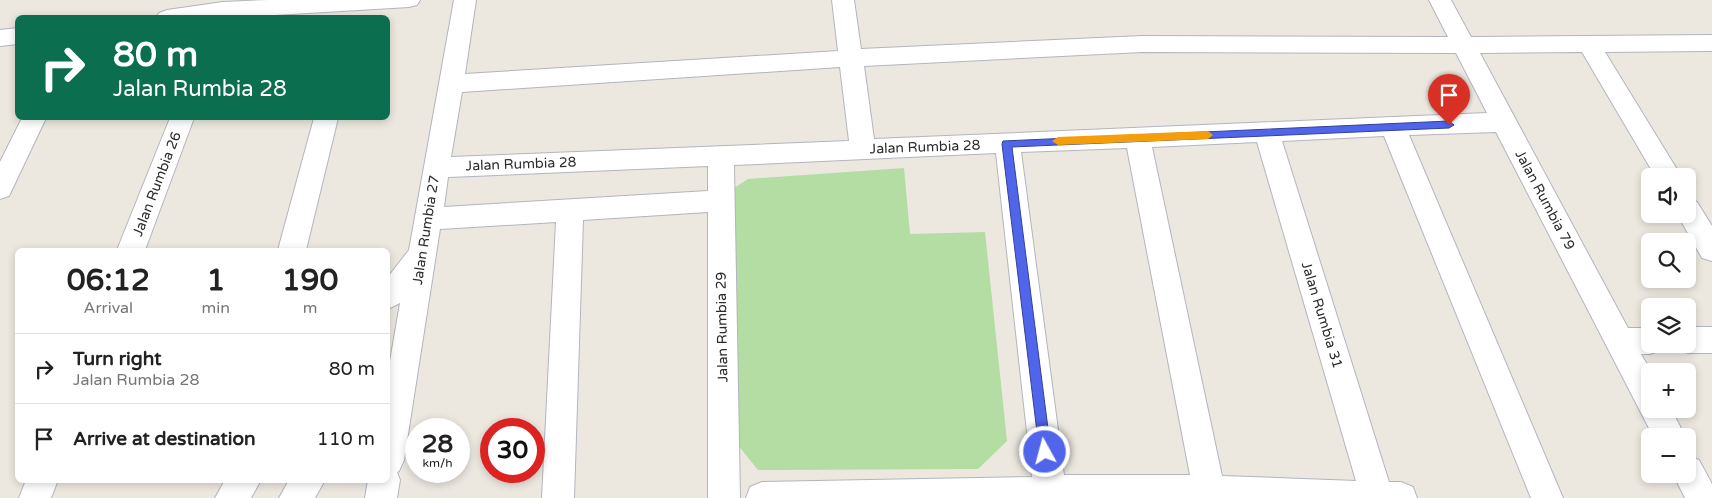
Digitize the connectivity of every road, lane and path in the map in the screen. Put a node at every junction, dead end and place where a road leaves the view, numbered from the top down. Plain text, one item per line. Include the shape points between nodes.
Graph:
1 (408, 0) edge
2 (465, 0) edge
3 (843, 0) edge
4 (1440, 0) edge
5 (352, 10) edge
6 (177, 11) edge
7 (222, 14) edge
8 (15, 36) edge
9 (0, 38) edge
10 (1588, 43) junction
11 (1712, 43) edge
12 (1464, 45) junction
13 (851, 58) junction
14 (451, 84) junction
15 (33, 120) edge
16 (181, 120) edge
17 (325, 120) edge
18 (1504, 122) junction
19 (1393, 127) junction
20 (1267, 133) junction
21 (1138, 138) junction
22 (1007, 144) junction
23 (863, 150) junction
24 (721, 156) junction
25 (437, 168) junction
26 (1663, 168) edge
27 (0, 189) edge
28 (721, 201) junction
29 (570, 210) junction
30 (428, 219) junction
31 (1696, 223) edge
32 (132, 248) edge
33 (293, 248) edge
34 (1712, 250) edge
35 (422, 254) junction
36 (390, 295) edge
37 (1696, 340) edge
38 (1712, 340) edge
39 (1641, 341) edge
40 (1620, 342) junction
41 (406, 352) junction
42 (390, 373) edge
43 (1641, 383) edge
44 (390, 448) edge
45 (41, 483) edge
46 (234, 483) edge
47 (243, 483) edge
48 (307, 483) edge
49 (384, 483) edge
50 (1694, 483) edge
51 (1209, 491) junction
52 (1041, 494) edge
53 (1389, 497) edge
54 (36, 498) edge
55 (231, 498) edge
56 (295, 498) edge
57 (381, 498) edge
58 (558, 498) edge
59 (724, 498) edge
60 (762, 498) edge
61 (1547, 498) edge
62 (1702, 498) edge

1 - 5 street
2 - 14 street, Jalan Rumbia 27
3 - 13 street
4 - 12 street, Jalan Rumbia 79
5 - 7 street
6 - 7 street
8 - 9 street
10 - 11 street
10 - 12 street
10 - 26 street
12 - 13 street via 1142,44
12 - 18 street, Jalan Rumbia 79
13 - 14 street
13 - 23 street
14 - 25 street, Jalan Rumbia 27
15 - 27 street
16 - 32 street, Jalan Rumbia 26
17 - 33 street
18 - 19 street, Jalan Rumbia 28
18 - 40 street, Jalan Rumbia 79
19 - 20 street, Jalan Rumbia 28
19 - 61 street
20 - 21 street, Jalan Rumbia 28
20 - 53 street, Jalan Rumbia 31
21 - 22 street, Jalan Rumbia 28
21 - 51 street
22 - 23 street, Jalan Rumbia 28
22 - 52 street
23 - 24 street, Jalan Rumbia 28
24 - 25 street, Jalan Rumbia 28
24 - 28 street, Jalan Rumbia 29
25 - 30 street, Jalan Rumbia 27
28 - 29 street
28 - 59 street, Jalan Rumbia 29
29 - 30 street
29 - 58 street
30 - 35 street, Jalan Rumbia 27
31 - 34 street
35 - 36 street
35 - 41 street, Jalan Rumbia 27
37 - 38 street
39 - 40 street
40 - 43 street, Jalan Rumbia 79
41 - 42 street
41 - 44 street, Jalan Rumbia 27
45 - 54 street
46 - 55 street
47 - 55 street
48 - 56 street
49 - 57 street
50 - 62 street
51 - 52 street
51 - 53 street
52 - 60 street

